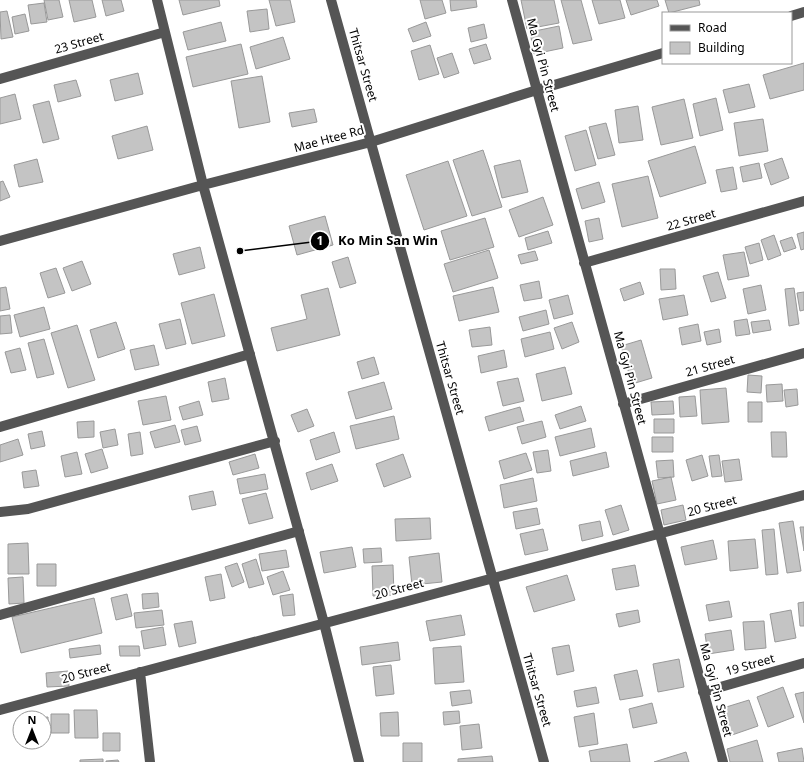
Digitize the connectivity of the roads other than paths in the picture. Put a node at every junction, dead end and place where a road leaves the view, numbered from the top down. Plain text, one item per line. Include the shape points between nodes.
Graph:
1 (157, 0) edge
2 (331, 0) edge
3 (512, 0) edge
4 (804, 12) edge
5 (792, 16) edge
6 (165, 32) junction
7 (662, 53) edge
8 (0, 79) edge
9 (536, 90) junction
10 (370, 142) junction
11 (203, 185) junction
12 (804, 201) edge
13 (0, 241) edge
14 (584, 263) junction
15 (804, 353) edge
16 (250, 354) junction
17 (623, 404) junction
18 (0, 427) edge
19 (275, 441) junction
20 (804, 495) edge
21 (0, 512) edge
22 (299, 531) junction
23 (659, 533) junction
24 (492, 578) junction
25 (0, 614) edge
26 (324, 623) junction
27 (804, 663) edge
28 (140, 672) junction
29 (703, 692) junction
30 (0, 710) edge
31 (150, 762) edge
32 (359, 762) edge
33 (544, 762) edge
34 (723, 762) edge

1 - 6 street
2 - 10 street, Thitsar Street
3 - 9 street, Ma Gyi Pin Street
4 - 5 street
6 - 8 street, 23 Street
6 - 11 street
7 - 9 street, Mae Htee Rd
9 - 10 street, Mae Htee Rd
9 - 14 street, Ma Gyi Pin Street
10 - 11 street, Mae Htee Rd
10 - 24 street, Thitsar Street
11 - 13 street, Mae Htee Rd
11 - 16 street
12 - 14 street, 22 Street
14 - 17 street, Ma Gyi Pin Street
15 - 17 street, 21 Street
16 - 18 street
16 - 19 street
17 - 23 street, Ma Gyi Pin Street
19 - 21 street via 28,509
19 - 22 street
20 - 23 street, 20 Street
22 - 25 street
22 - 26 street
23 - 24 street, 20 Street
23 - 29 street, Ma Gyi Pin Street
24 - 26 street, 20 Street
24 - 33 street, Thitsar Street
26 - 28 street, 20 Street
26 - 32 street
27 - 29 street, 19 Street
28 - 30 street, 20 Street
28 - 31 street
29 - 34 street, Ma Gyi Pin Street

